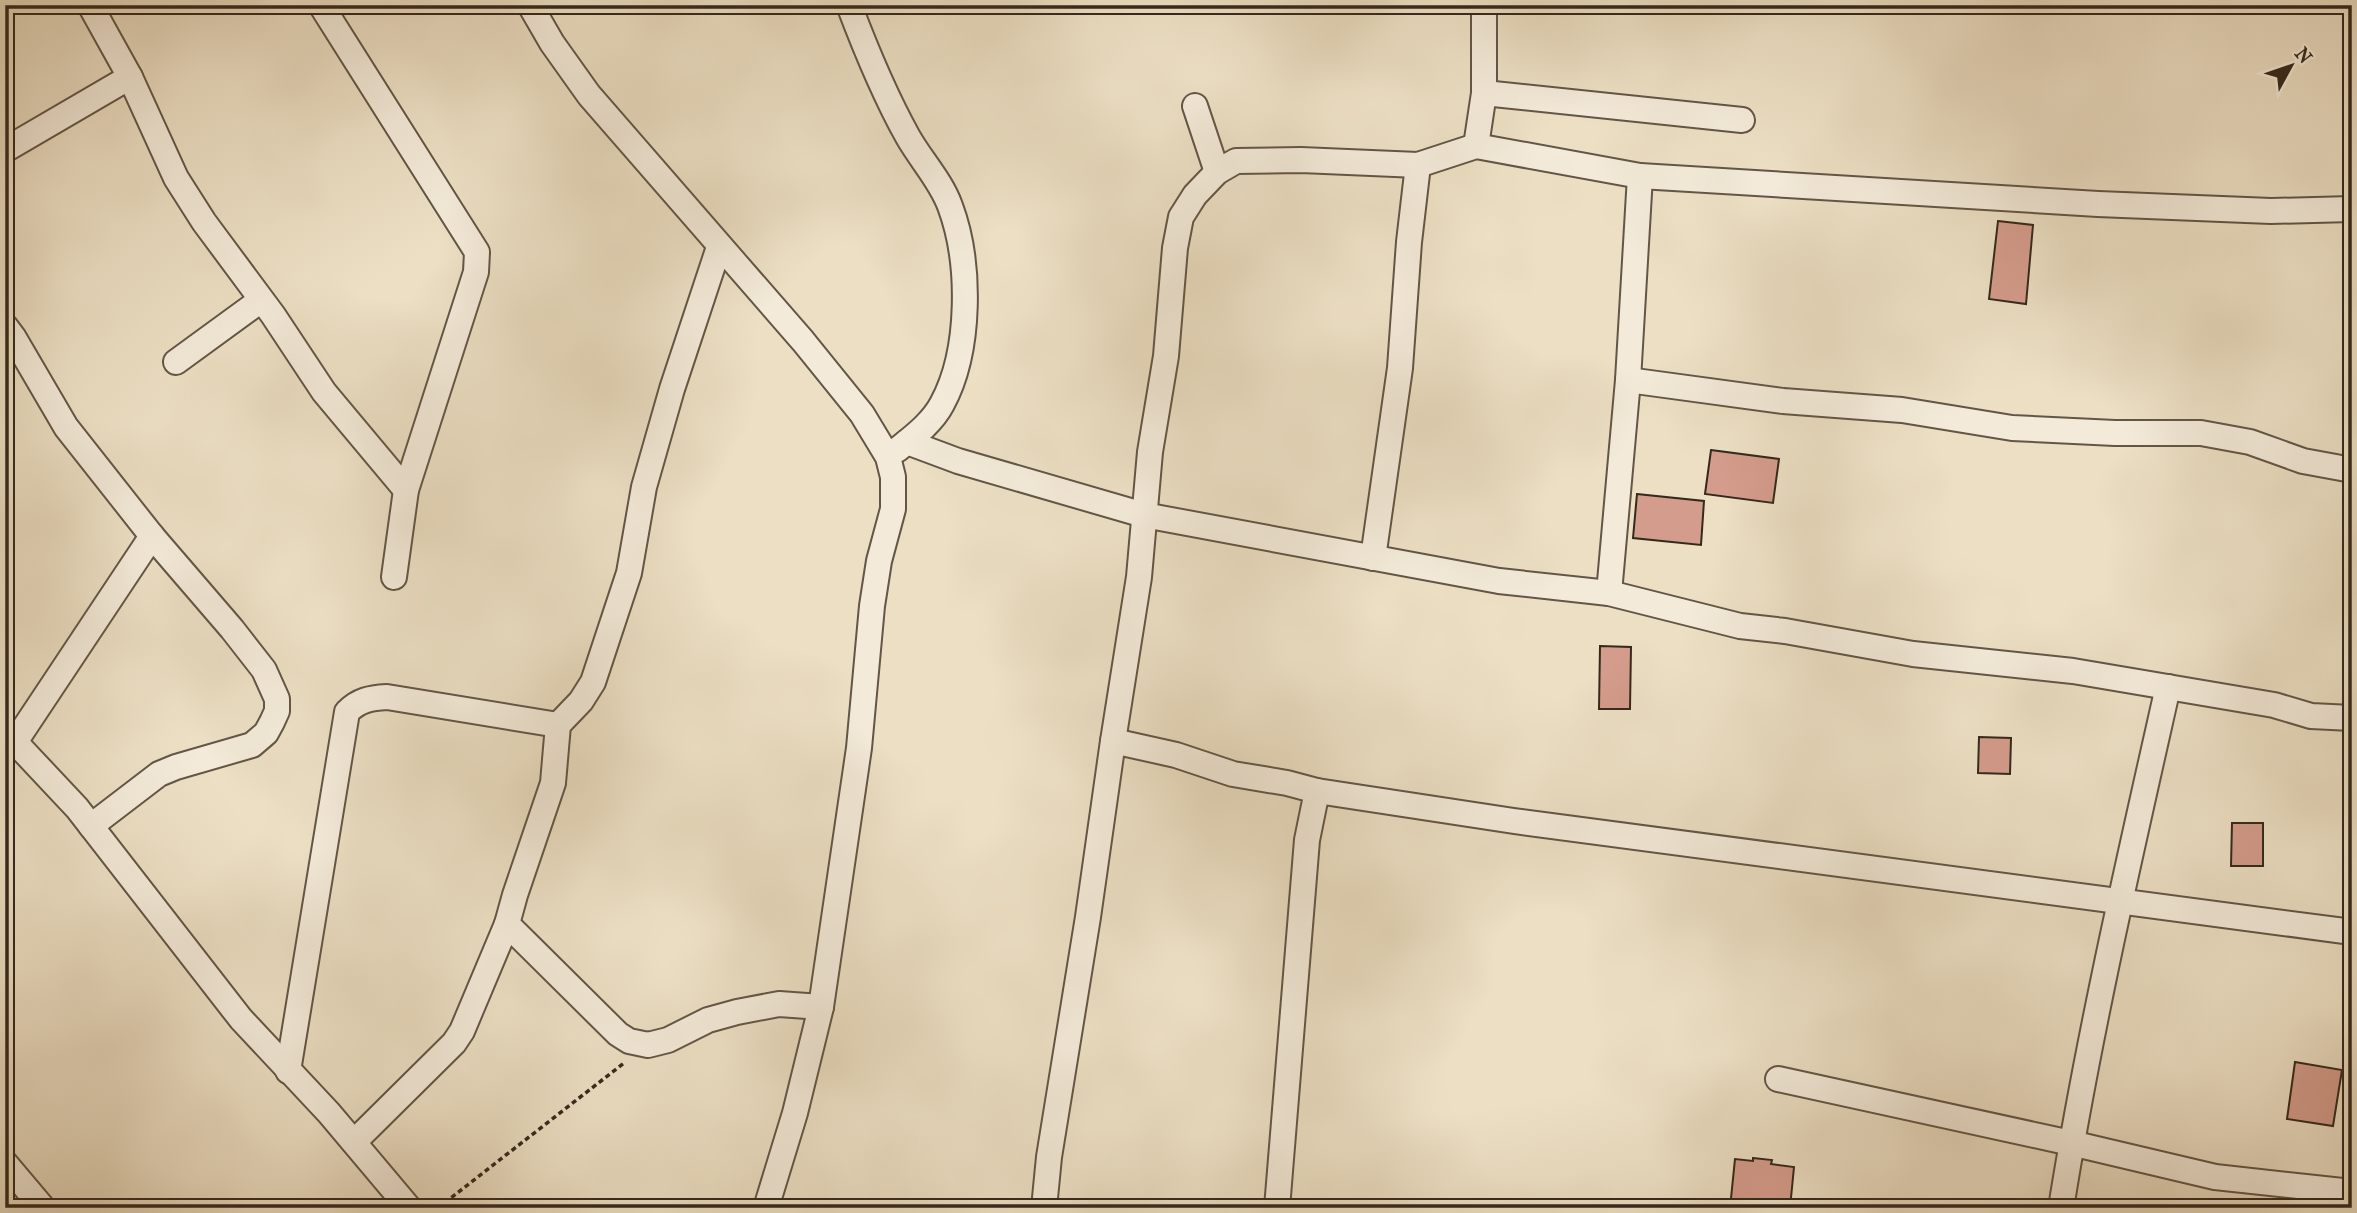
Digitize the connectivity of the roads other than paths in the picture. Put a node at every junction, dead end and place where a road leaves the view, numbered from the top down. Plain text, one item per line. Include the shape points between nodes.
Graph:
1 (90, 5) edge
2 (321, 5) edge
3 (530, 5) edge
4 (849, 5) edge
5 (1484, 5) edge
6 (130, 77) junction
7 (1484, 93) junction
8 (1195, 106) dead end
9 (1742, 120) dead end
10 (1476, 146) junction
11 (5, 150) edge
12 (1418, 165) junction
13 (1217, 172) junction
14 (1640, 176) junction
15 (2352, 209) edge
16 (719, 247) junction
17 (261, 300) junction
18 (5, 326) edge
19 (176, 362) dead end
20 (1628, 380) junction
21 (898, 449) junction
22 (2352, 470) edge
23 (406, 490) junction
24 (1144, 515) junction
25 (152, 536) junction
26 (1373, 558) junction
27 (394, 577) dead end
28 (1609, 593) junction
29 (2168, 687) junction
30 (2352, 718) edge
31 (558, 725) junction
32 (10, 735) edge
33 (1113, 741) junction
34 (1317, 790) junction
35 (91, 826) junction
36 (2120, 901) junction
37 (508, 924) junction
38 (2352, 932) edge
39 (821, 1007) junction
40 (288, 1071) junction
41 (1778, 1079) dead end
42 (354, 1142) junction
43 (2071, 1143) junction
44 (5, 1163) edge
45 (2352, 1192) edge
46 (43, 1208) edge
47 (409, 1208) edge
48 (766, 1208) edge
49 (1044, 1208) edge
50 (1277, 1208) edge
51 (2061, 1208) edge

1 - 6 street
2 - 23 street via 477,252 476,272
3 - 16 street via 589,94
4 - 21 street via 891,104 949,203 960,236 965,315 957,367 942,405
5 - 7 street
6 - 11 street
6 - 17 street via 176,178
7 - 9 street
7 - 10 street
8 - 13 street
10 - 12 street
10 - 14 street
12 - 13 street via 1236,161
12 - 26 street via 1401,368
13 - 24 street via 1181,217
14 - 15 street via 2098,204 2271,211
14 - 20 street
16 - 21 street via 862,414
16 - 31 street via 668,401 644,487 629,573 593,682
17 - 19 street
17 - 23 street via 324,392
18 - 25 street via 66,427
20 - 22 street via 1783,401 1902,410 2012,428 2201,433
20 - 28 street
21 - 24 street via 957,461
21 - 39 street via 893,509 878,561 859,748
23 - 27 street
24 - 26 street
24 - 33 street
25 - 32 street
25 - 35 street via 264,670 277,711 266,733 252,745 159,774
26 - 28 street
28 - 29 street via 1740,626
29 - 30 street via 2311,716
29 - 36 street
31 - 37 street via 552,783
31 - 40 street via 387,697 370,698 347,712
32 - 35 street
33 - 34 street via 1233,774
33 - 49 street
34 - 36 street via 1528,823
34 - 50 street via 1307,840
35 - 40 street via 241,1019
36 - 38 street
36 - 43 street
37 - 39 street via 629,1041 648,1045 708,1020 779,1004
37 - 42 street via 454,1043
39 - 48 street
40 - 42 street
41 - 43 street
42 - 47 street
43 - 45 street via 2215,1177
43 - 51 street
44 - 46 street

